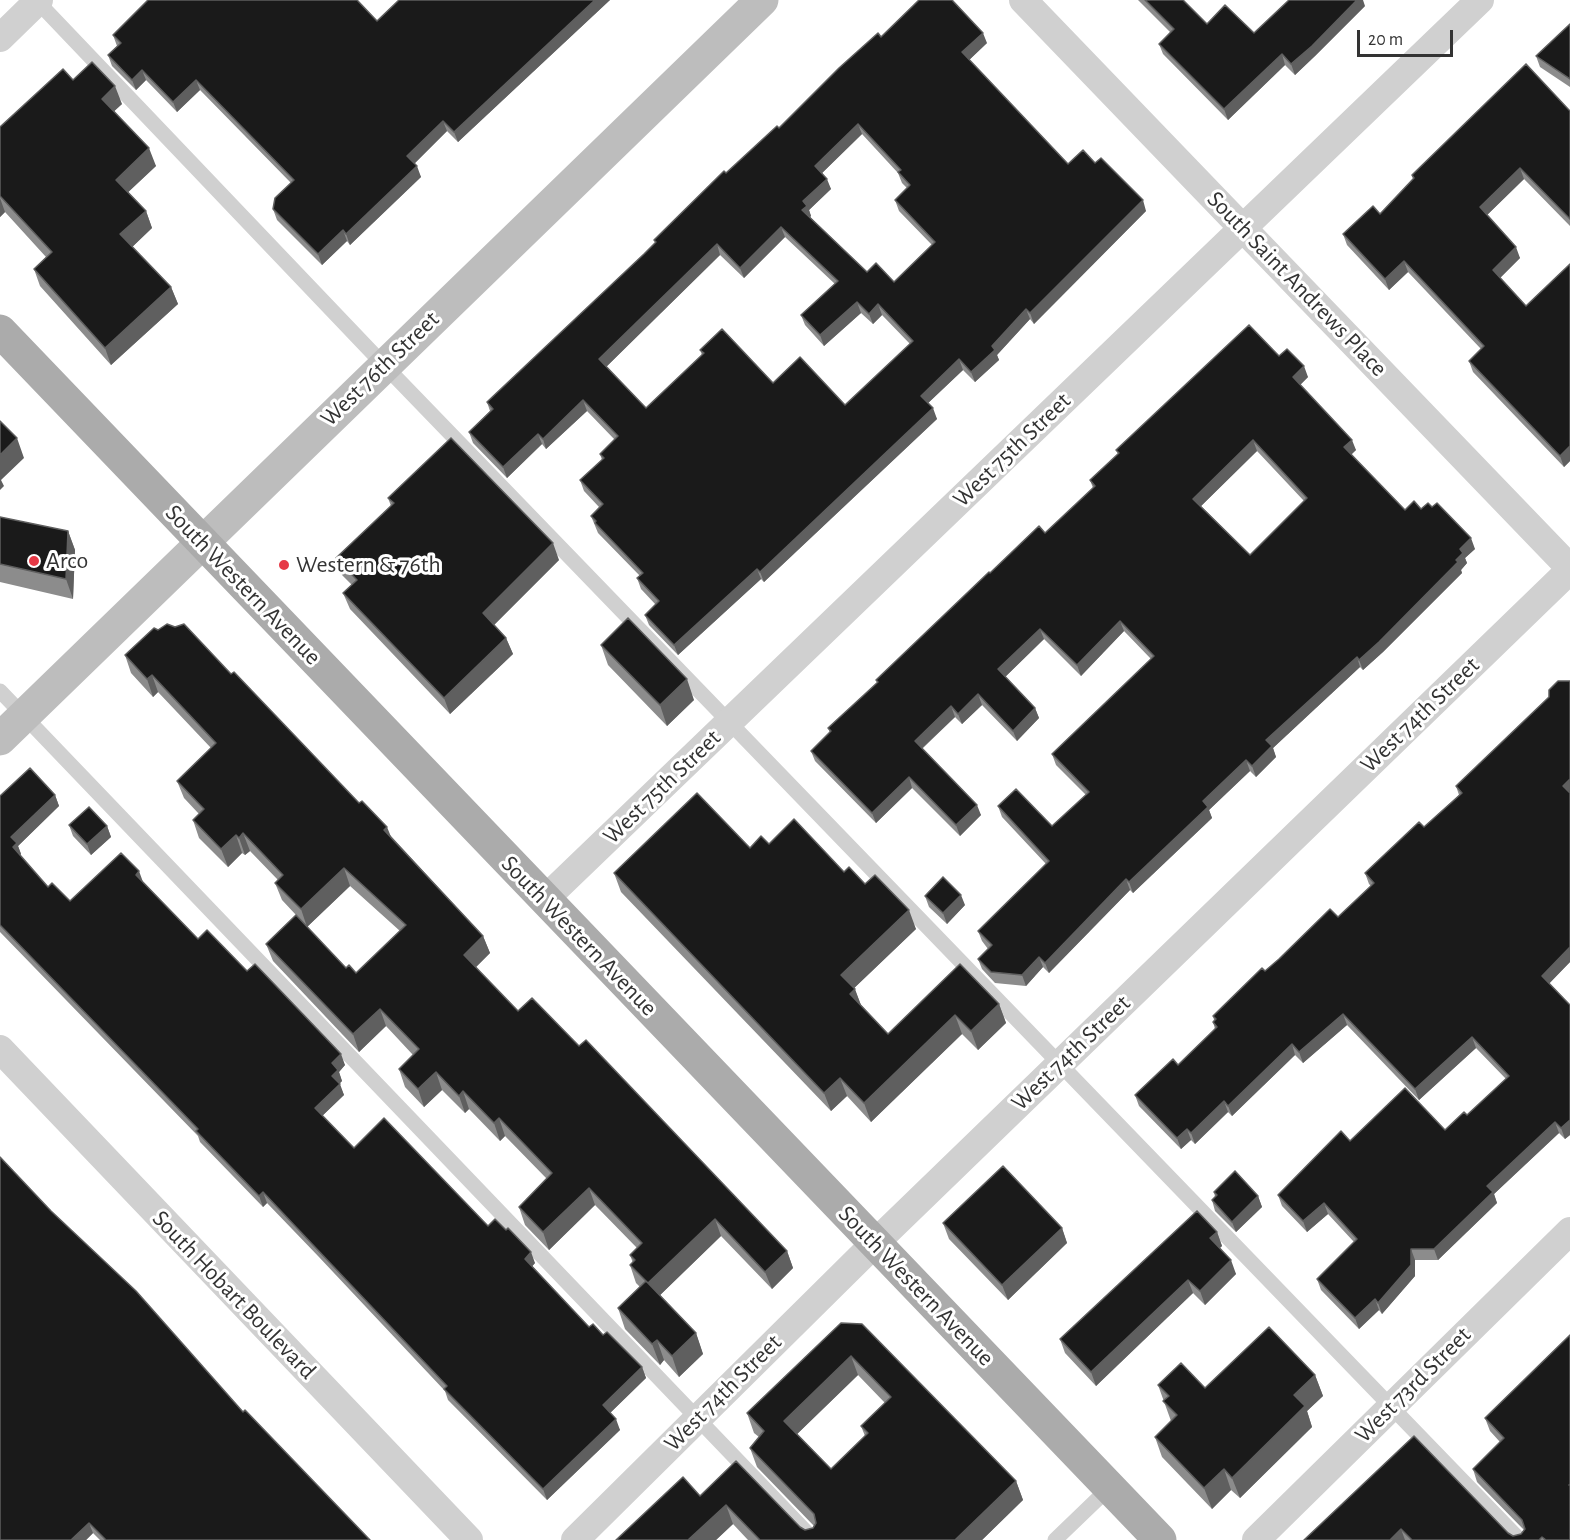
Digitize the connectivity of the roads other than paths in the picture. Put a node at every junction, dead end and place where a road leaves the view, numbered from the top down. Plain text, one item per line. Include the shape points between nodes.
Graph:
1 (762, 0) edge
2 (1023, 0) edge
3 (1480, 0) edge
4 (37, 1) edge
5 (0, 38) edge
6 (1243, 227) junction
7 (0, 331) edge
8 (384, 365) junction
9 (203, 543) junction
10 (1570, 569) edge
11 (0, 691) edge
12 (24, 716) junction
13 (730, 721) junction
14 (0, 739) edge
15 (544, 900) junction
16 (0, 1049) edge
17 (1060, 1064) junction
18 (1570, 1231) edge
19 (875, 1243) junction
20 (1392, 1406) junction
21 (697, 1419) junction
22 (1109, 1488) junction
23 (469, 1540) edge
24 (574, 1540) edge
25 (814, 1540) edge
26 (1055, 1540) edge
27 (1160, 1540) edge
28 (1256, 1540) edge
29 (1520, 1540) edge

1 - 8 street, West 76th Street
2 - 6 street, South Saint Andrews Place
3 - 6 street, West 75th Street
4 - 5 street
4 - 8 lane
6 - 10 street, South Saint Andrews Place
6 - 13 street, West 75th Street
7 - 9 main road, South Western Avenue
8 - 9 street, West 76th Street
8 - 13 lane
9 - 12 street, West 76th Street
9 - 15 main road, South Western Avenue
10 - 17 street, West 74th Street
11 - 12 lane
12 - 14 street, West 76th Street
12 - 21 lane
13 - 15 street, West 75th Street
13 - 17 lane
15 - 19 main road, South Western Avenue
16 - 23 street, South Hobart Boulevard
17 - 19 street, West 74th Street
17 - 20 lane
18 - 20 street, West 73rd Street
19 - 21 street, West 74th Street
19 - 22 main road, South Western Avenue
20 - 28 street, West 73rd Street
20 - 29 lane
21 - 24 street, West 74th Street
21 - 25 lane
22 - 26 lane
22 - 27 main road, South Western Avenue

